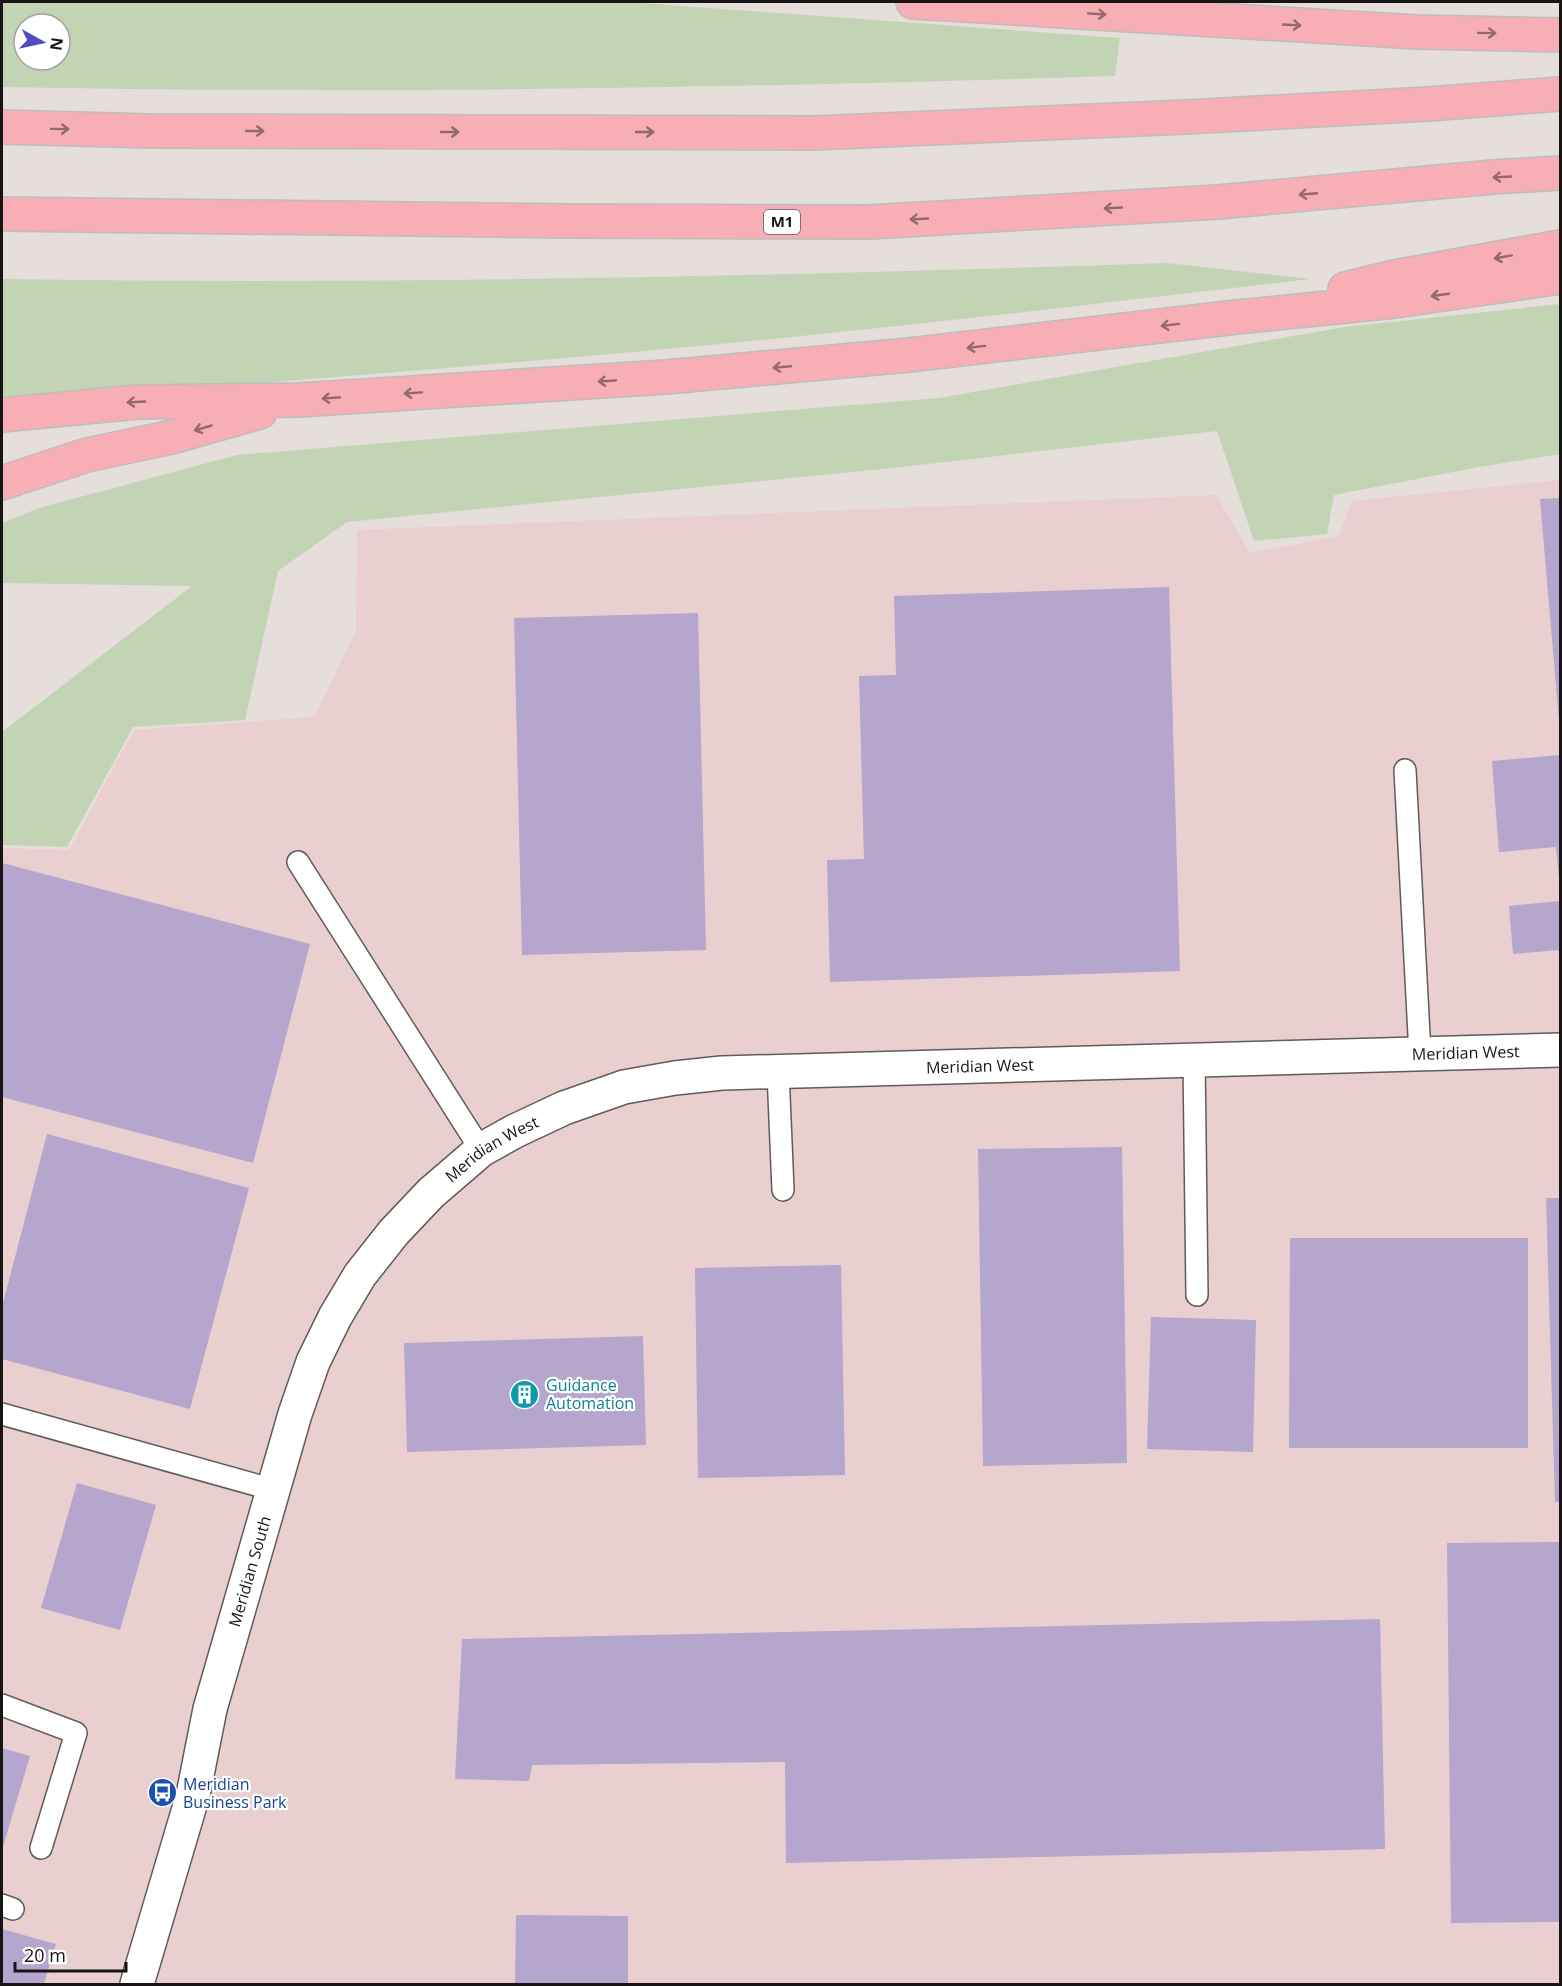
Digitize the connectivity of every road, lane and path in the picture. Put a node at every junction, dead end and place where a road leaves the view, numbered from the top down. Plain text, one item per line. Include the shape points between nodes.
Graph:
1 (913, 2) edge
2 (1560, 35) edge
3 (1560, 94) edge
4 (2, 128) edge
5 (1560, 174) edge
6 (2, 214) edge
7 (1560, 246) edge
8 (1560, 277) edge
9 (1228, 318) junction
10 (299, 400) junction
11 (2, 416) edge
12 (2, 483) edge
13 (1405, 770) dead end
14 (298, 862) dead end
15 (1560, 1050) edge
16 (1420, 1054) junction
17 (1194, 1059) junction
18 (778, 1072) junction
19 (481, 1150) junction
20 (783, 1191) dead end
21 (431, 1193) joint
22 (1197, 1295) dead end
23 (2, 1414) edge
24 (274, 1490) junction
25 (2, 1705) edge
26 (41, 1848) dead end
27 (137, 1984) edge

1 -> 2 highway via 1406,32
4 -> 3 highway via 814,133 1186,117
5 -> 6 highway, M1 via 1218,201 869,222
7 -> 9 highway via 1394,277
8 -> 9 highway via 1395,301
9 -> 10 highway via 909,355 666,377
10 -> 11 highway via 137,402
10 -> 12 highway via 172,437 87,455
13 - 16 lane
14 - 19 lane
15 - 16 street, Meridian West
16 - 17 street, Meridian West
17 - 18 street, Meridian West
17 - 22 lane
18 - 19 street, Meridian West via 722,1073 624,1087 539,1119
18 - 20 lane
19 - 21 street, Meridian West
21 - 24 street, Meridian South via 360,1275 336,1317 313,1362
23 - 24 lane
24 - 27 street, Meridian South via 210,1709 193,1795
25 - 26 lane via 76,1733

